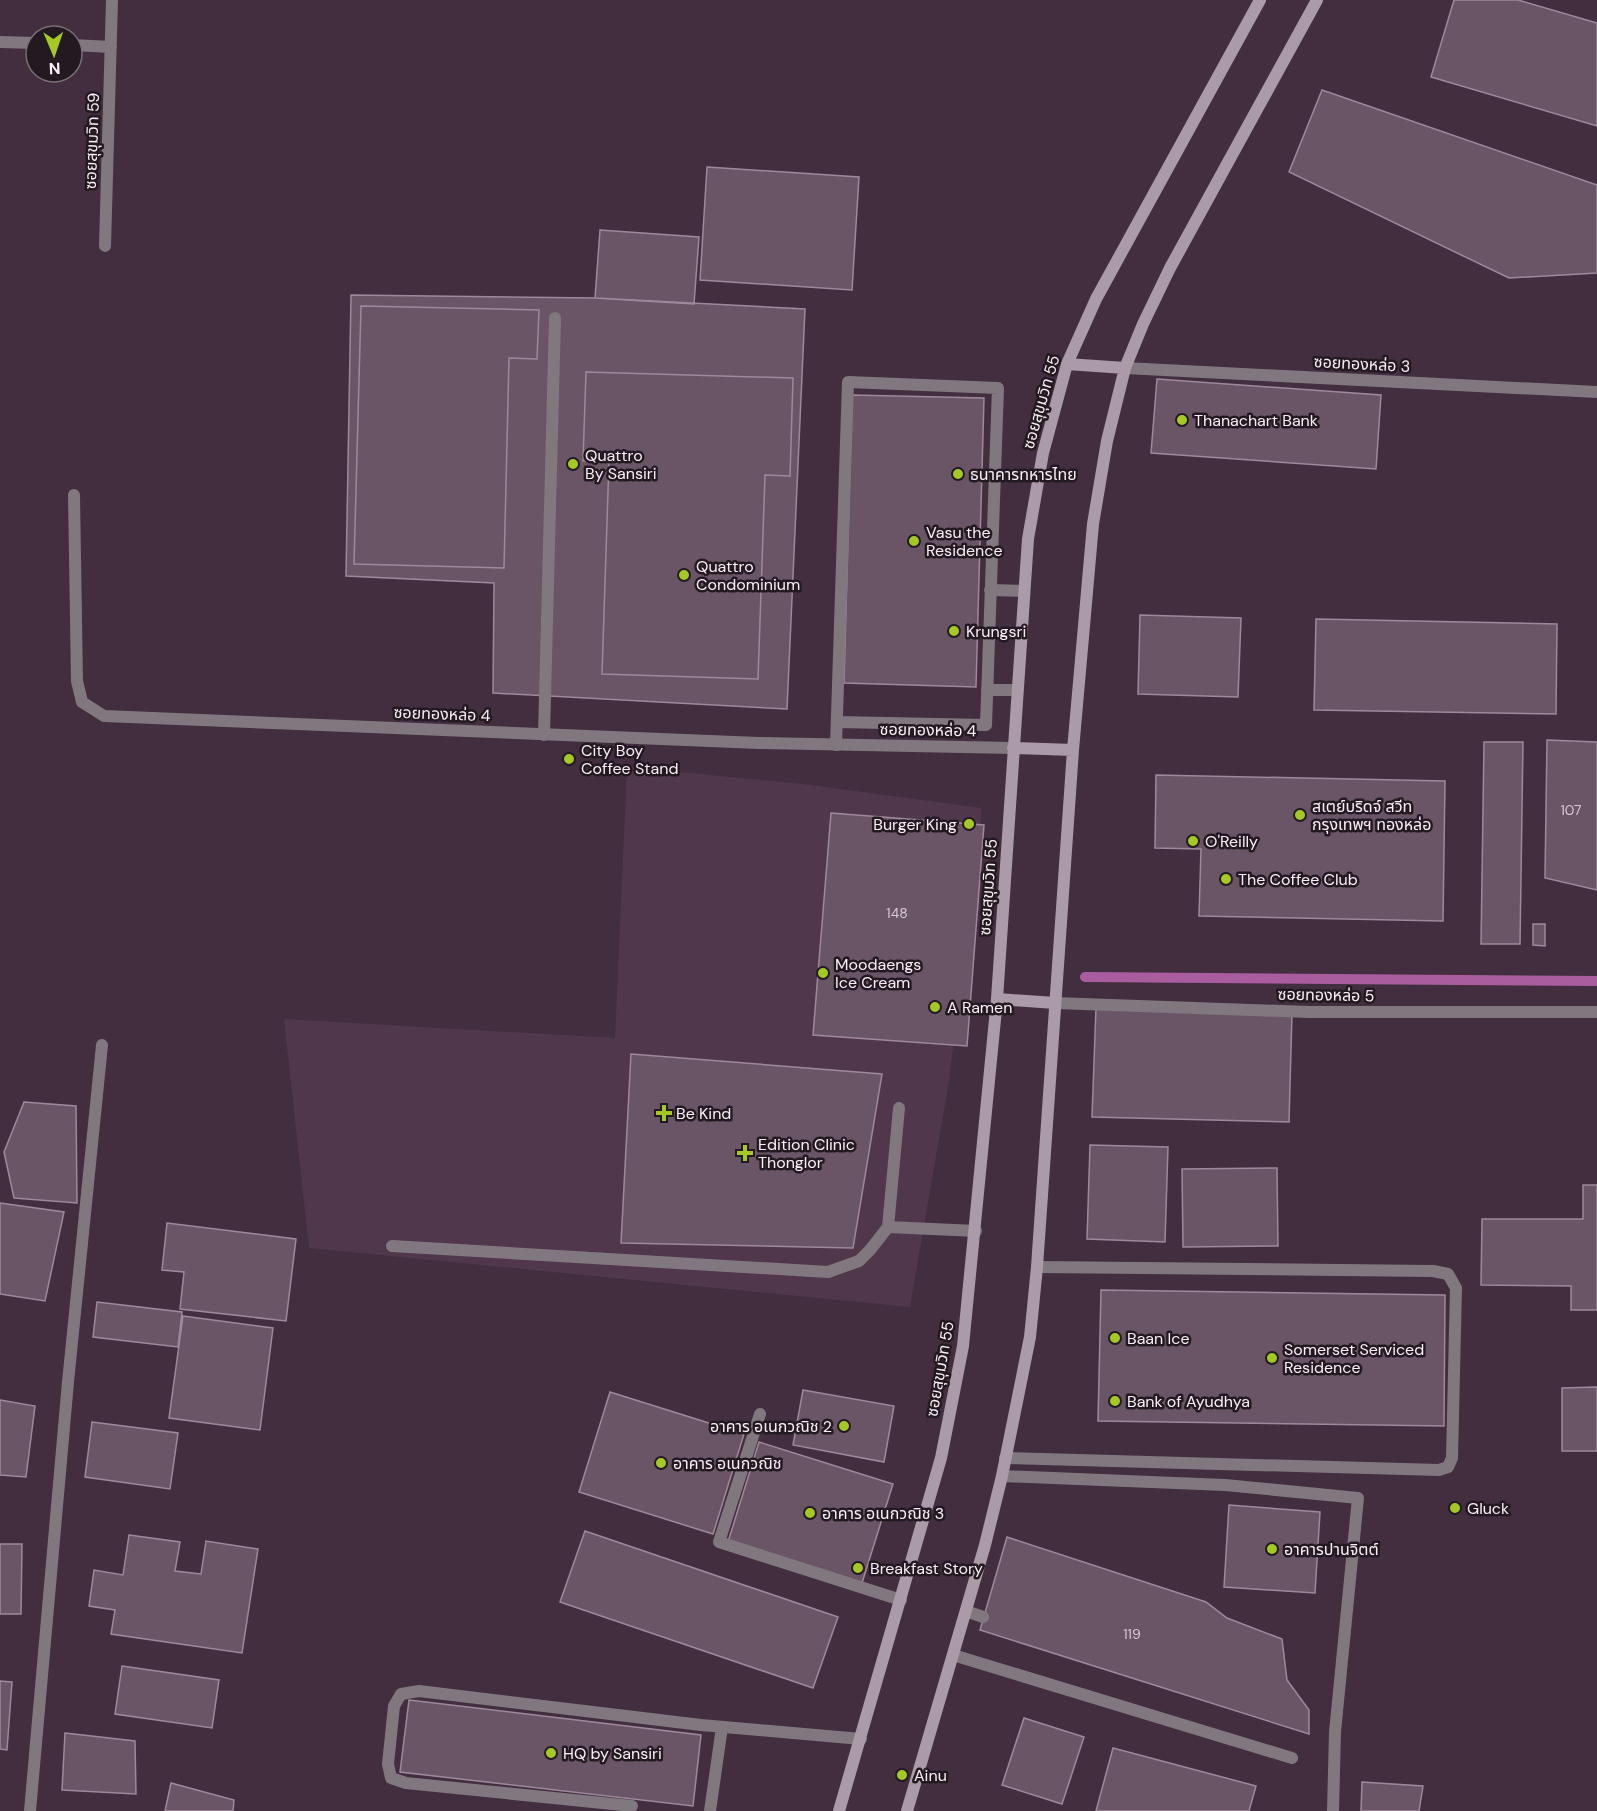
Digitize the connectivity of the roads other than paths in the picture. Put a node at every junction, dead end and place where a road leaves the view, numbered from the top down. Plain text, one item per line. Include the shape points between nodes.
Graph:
1 (112, 0) edge
2 (1260, 0) edge
3 (1317, 0) edge
4 (0, 42) edge
5 (24, 43) edge
6 (84, 46) edge
7 (111, 47) junction
8 (105, 246) dead end
9 (555, 318) dead end
10 (1067, 364) junction
11 (1125, 368) junction
12 (1597, 392) edge
13 (74, 495) dead end
14 (990, 590) junction
15 (1024, 591) junction
16 (987, 690) junction
17 (1017, 690) junction
18 (837, 722) junction
19 (544, 735) junction
20 (836, 745) junction
21 (1013, 748) junction
22 (1073, 750) junction
23 (997, 999) junction
24 (1055, 1003) junction
25 (1597, 1012) edge
26 (102, 1045) dead end
27 (898, 1108) dead end
28 (888, 1227) junction
29 (975, 1232) junction
30 (392, 1246) dead end
31 (1037, 1267) junction
32 (760, 1414) dead end
33 (1005, 1458) junction
34 (1002, 1476) junction
35 (901, 1600) junction
36 (966, 1611) junction
37 (983, 1617) dead end
38 (952, 1655) junction
39 (722, 1727) junction
40 (861, 1739) junction
41 (1292, 1758) dead end
42 (632, 1806) dead end
43 (30, 1811) edge
44 (710, 1811) edge
45 (839, 1811) edge
46 (907, 1811) edge
47 (1333, 1811) edge

1 - 7 street, ซอยสุขุมวิท 59
2 - 10 main road, ซอยสุขุมวิท 55 via 1101,288
3 - 11 main road via 1170,268
4 - 5 street
6 - 7 street
7 - 8 street, ซอยสุขุมวิท 59
9 - 19 street
10 - 11 main road
10 - 15 main road, ซอยสุขุมวิท 55 via 1043,453 1028,539
11 - 12 street, ซอยทองหล่อ 3
11 - 22 main road via 1093,524
13 - 19 street, ซอยทองหล่อ 4 via 77,681 82,702 104,716
14 - 15 street
14 - 16 street
14 - 18 street via 998,388 848,382
15 - 17 main road, ซอยสุขุมวิท 55
16 - 17 street
16 - 18 street via 986,725
17 - 21 main road, ซอยสุขุมวิท 55
18 - 20 street
19 - 20 street, ซอยทองหล่อ 4
20 - 21 street, ซอยทองหล่อ 4
21 - 22 main road
21 - 23 main road, ซอยสุขุมวิท 55
22 - 24 main road
23 - 24 main road
23 - 29 main road, ซอยสุขุมวิท 55
24 - 25 street, ซอยทองหล่อ 5 via 1309,1012
24 - 31 main road
26 - 43 street
27 - 28 street
28 - 29 street
28 - 30 street via 859,1260 828,1272
29 - 35 main road, ซอยสุขุมวิท 55 via 963,1346 941,1458
31 - 33 main road via 1030,1337
31 - 33 street via 1448,1274 1456,1288 1452,1458 1448,1467 1439,1470
32 - 35 street via 719,1542
33 - 34 main road
34 - 36 main road
34 - 47 street via 1225,1485 1358,1498 1335,1732
35 - 40 main road, ซอยสุขุมวิท 55
36 - 37 street
36 - 38 main road
38 - 41 street
38 - 46 main road
39 - 40 street
39 - 42 street via 419,1690 401,1694 394,1706 388,1764 391,1778 406,1783
39 - 44 street
40 - 45 main road, ซอยสุขุมวิท 55

